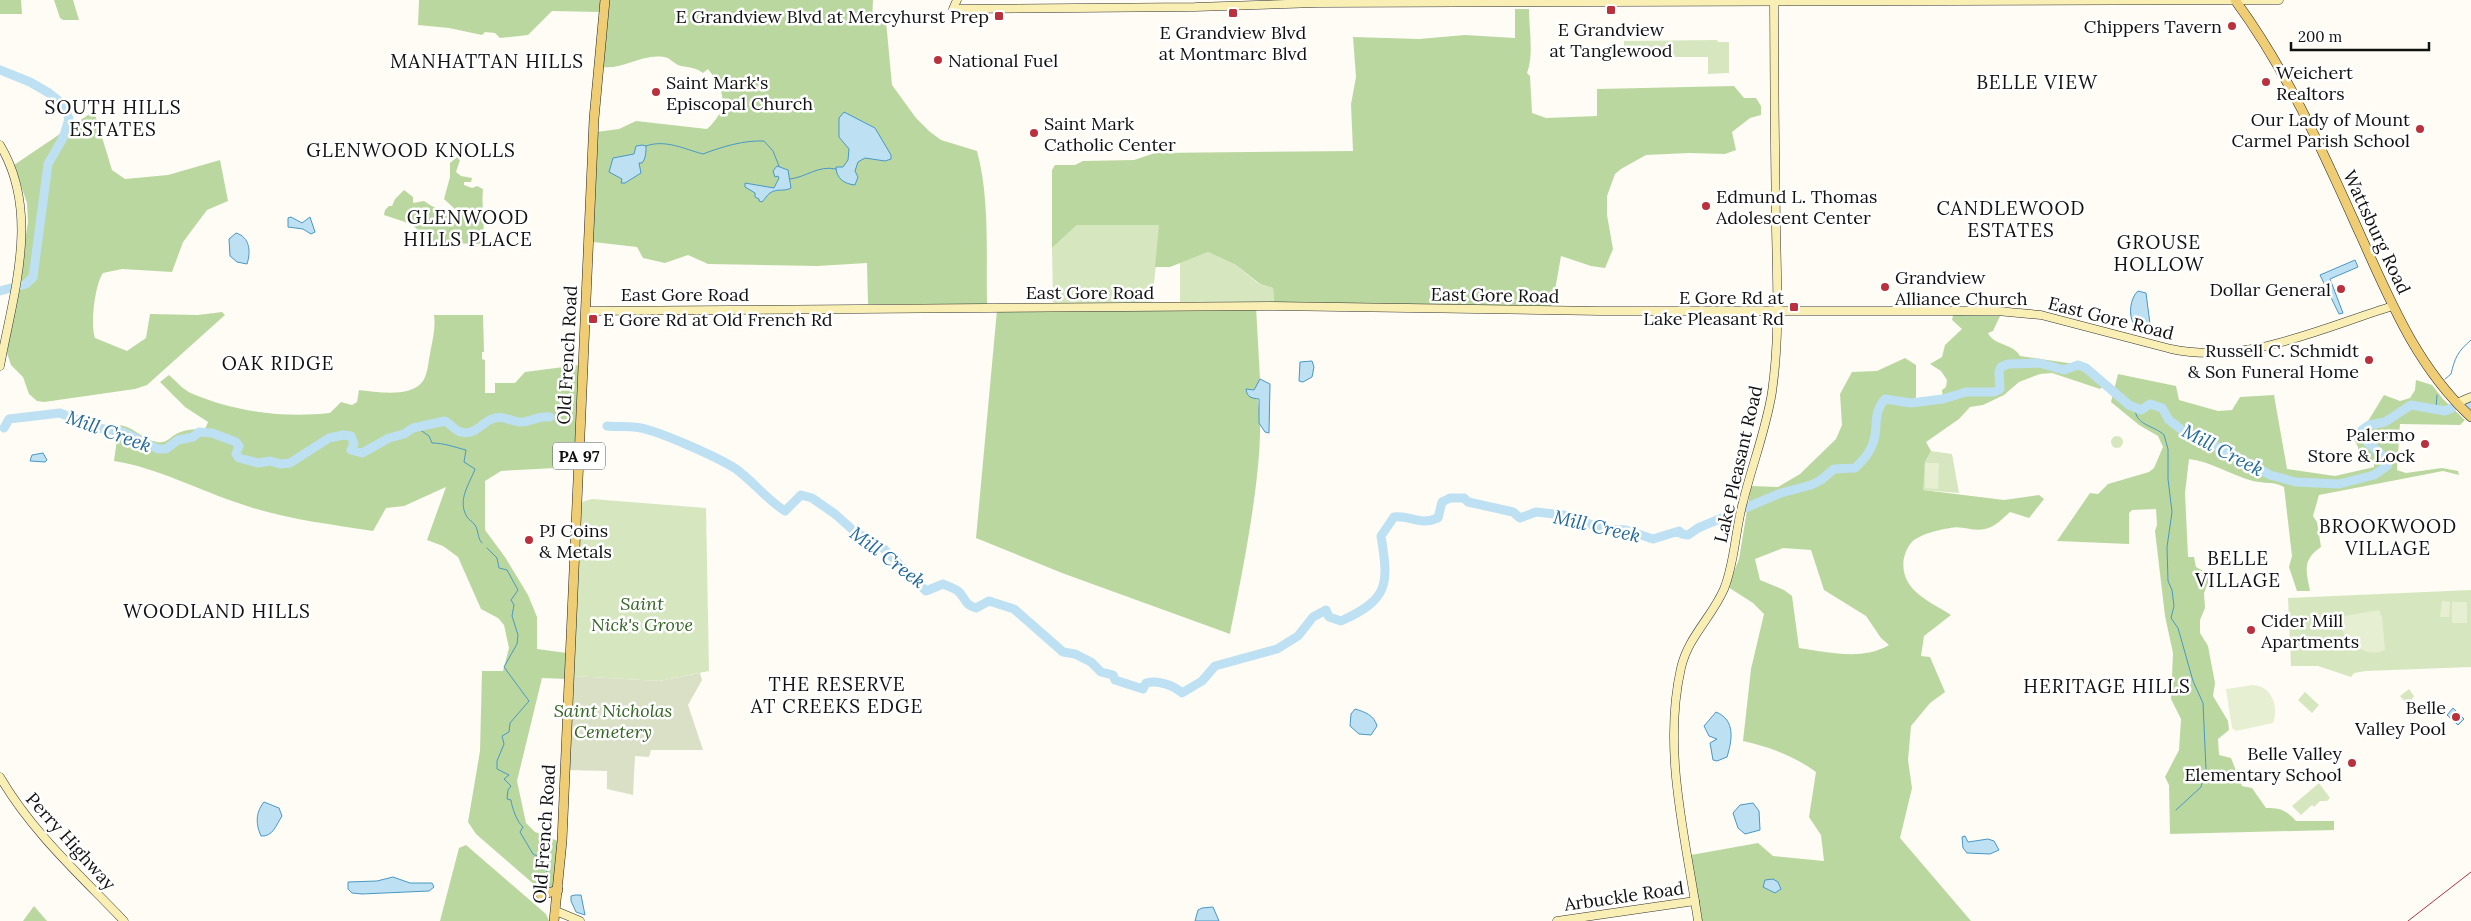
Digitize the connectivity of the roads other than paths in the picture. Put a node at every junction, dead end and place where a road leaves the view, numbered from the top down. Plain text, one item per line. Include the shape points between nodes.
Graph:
1 (605, 0) edge
2 (2235, 0) edge
3 (2279, 0) edge
4 (1774, 1) edge
5 (953, 4) edge
6 (0, 145) edge
7 (2393, 306) junction
8 (586, 311) junction
9 (1778, 311) junction
10 (0, 366) edge
11 (2471, 397) edge
12 (2456, 403) junction
13 (2471, 417) edge
14 (0, 777) edge
15 (558, 890) junction
16 (540, 895) dead end
17 (1695, 901) junction
18 (556, 911) junction
19 (124, 921) edge
20 (554, 921) edge
21 (580, 921) edge
22 (1557, 921) edge
23 (1698, 921) edge

1 - 8 main road, Old French Road / PA 97 via 594,119
2 - 3 street
2 - 4 street
2 - 7 main road, Wattsburg Road via 2266,43 2295,94
4 - 5 street via 1317,3 1195,7
4 - 9 street, Lake Pleasant Road
6 - 10 street via 17,184 22,208 16,281
7 - 9 street, East Gore Road via 2264,347 2219,354 2183,351 2041,315
7 - 12 main road, Wattsburg Road via 2422,361
8 - 9 street, East Gore Road via 1272,306
8 - 15 main road, Old French Road / PA 97
9 - 17 street, Lake Pleasant Road via 1769,408 1742,505 1725,586 1684,656 1676,706 1674,740 1679,802
11 - 12 street
12 - 13 main road, Wattsburg Road
14 - 19 street, Perry Highway via 37,829
15 - 16 main road
15 - 18 main road, Old French Road / PA 97
17 - 22 street, Arbuckle Road
17 - 23 street, Lake Pleasant Road
18 - 20 main road, Old French Road / PA 97
18 - 21 street

